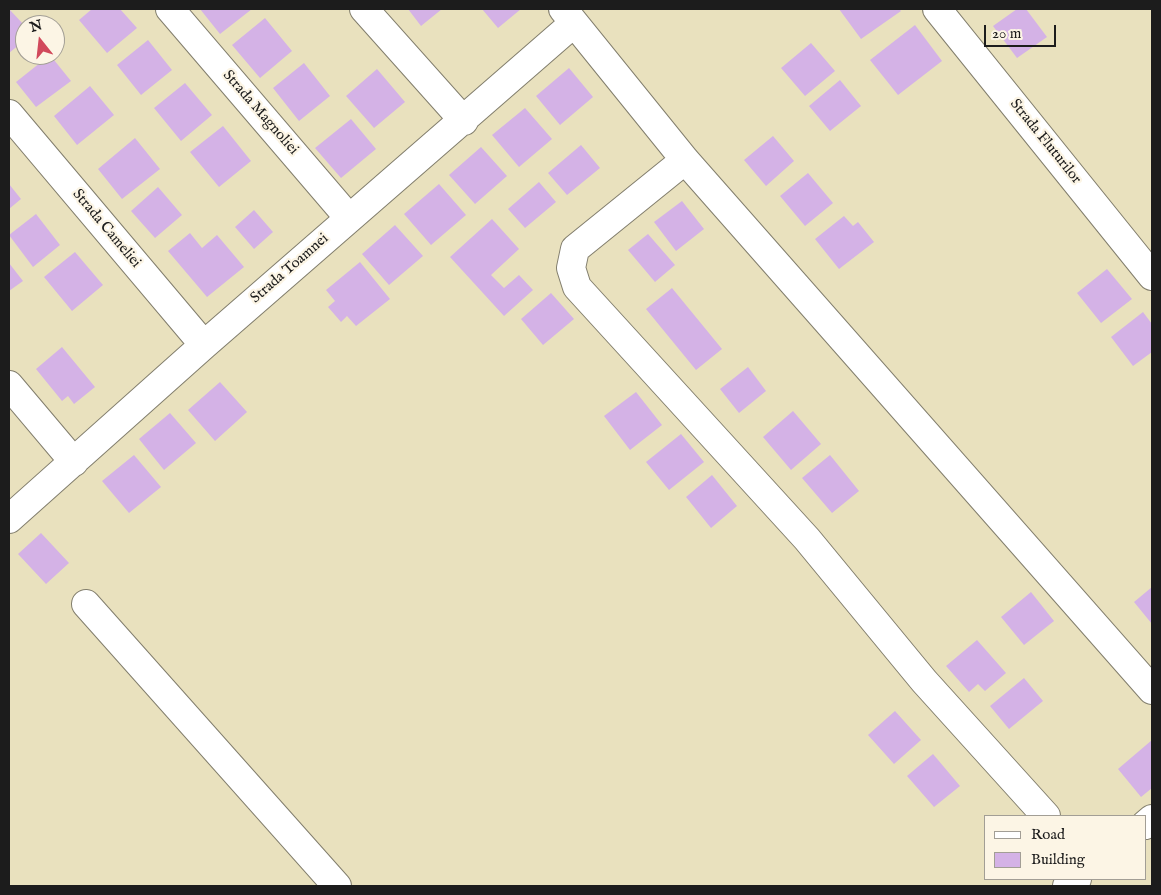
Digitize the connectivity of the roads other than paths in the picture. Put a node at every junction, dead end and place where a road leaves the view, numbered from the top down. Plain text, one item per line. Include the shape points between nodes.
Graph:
1 (170, 9) edge
2 (364, 9) edge
3 (937, 9) edge
4 (569, 16) edge
5 (9, 114) edge
6 (464, 121) junction
7 (685, 160) junction
8 (349, 218) junction
9 (1152, 276) edge
10 (204, 345) junction
11 (9, 385) edge
12 (74, 462) junction
13 (9, 519) edge
14 (86, 604) dead end
15 (1152, 690) edge
16 (1045, 815) edge
17 (337, 886) edge

1 - 8 street, Strada Magnoliei
2 - 6 street
3 - 9 street, Strada Fluturilor
4 - 6 street, Strada Toamnei
4 - 7 street
5 - 10 street, Strada Cameliei
6 - 8 street, Strada Toamnei
7 - 15 street
7 - 16 street via 575,249 571,268 577,287 807,539 924,680
8 - 10 street, Strada Toamnei
10 - 12 street, Strada Toamnei
11 - 12 street
12 - 13 street, Strada Toamnei
14 - 17 street

